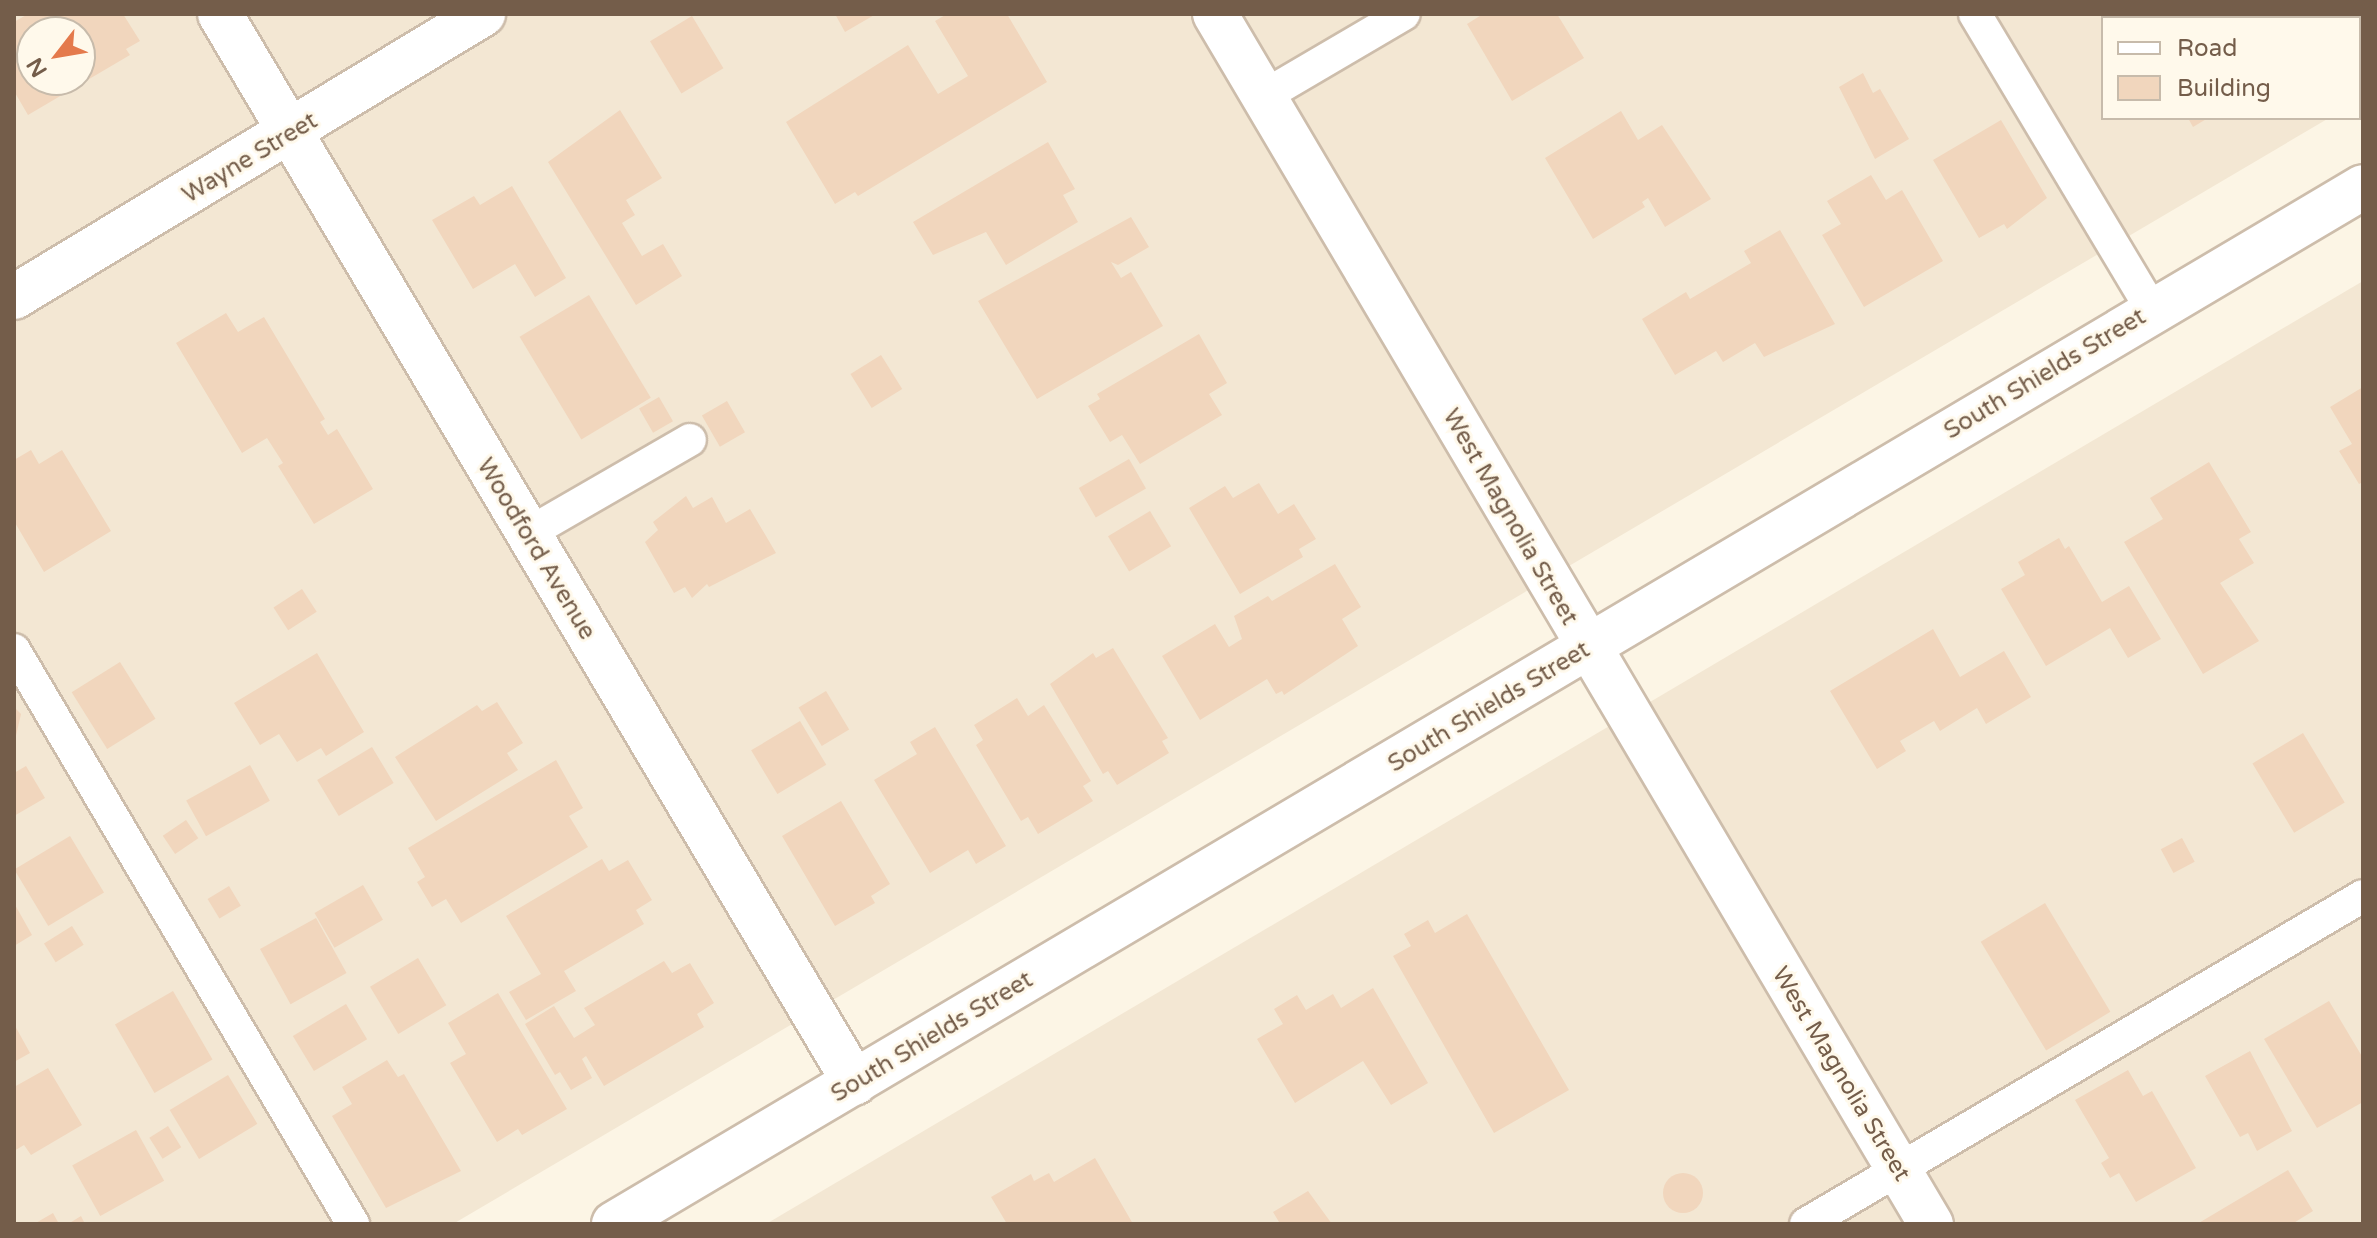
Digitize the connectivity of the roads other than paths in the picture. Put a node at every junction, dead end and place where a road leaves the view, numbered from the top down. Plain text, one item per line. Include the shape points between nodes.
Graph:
1 (220, 14) edge
2 (483, 14) edge
3 (1215, 14) edge
4 (1404, 14) edge
5 (1975, 14) edge
6 (1264, 96) junction
7 (291, 135) junction
8 (2363, 187) edge
9 (14, 297) edge
10 (2152, 310) junction
11 (690, 440) dead end
12 (527, 534) junction
13 (1587, 649) junction
14 (14, 650) edge
15 (2363, 896) edge
16 (855, 1083) junction
17 (1899, 1169) junction
18 (353, 1224) edge
19 (614, 1224) edge
20 (1806, 1224) edge
21 (1931, 1224) edge

1 - 7 street, Woodford Avenue
2 - 7 street, Wayne Street
3 - 6 street, West Magnolia Street
4 - 6 lane
5 - 10 lane
6 - 13 street, West Magnolia Street
7 - 9 street, Wayne Street
7 - 12 street, Woodford Avenue
8 - 10 street, South Shields Street
10 - 13 street, South Shields Street
11 - 12 lane
12 - 16 street, Woodford Avenue
13 - 16 street, South Shields Street
13 - 17 street, West Magnolia Street
14 - 18 lane
15 - 17 lane
16 - 19 street, South Shields Street
17 - 20 lane
17 - 21 street, West Magnolia Street

